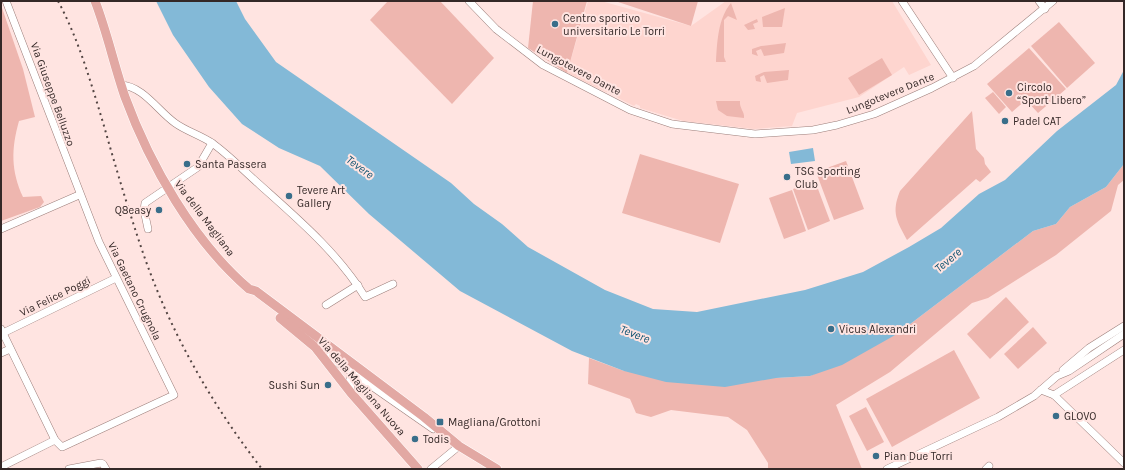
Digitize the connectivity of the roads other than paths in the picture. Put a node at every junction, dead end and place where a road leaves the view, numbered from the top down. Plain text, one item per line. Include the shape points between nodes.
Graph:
1 (6, 1) edge
2 (95, 1) edge
3 (469, 1) edge
4 (902, 1) edge
5 (1039, 1) edge
6 (1053, 1) edge
7 (1045, 9) junction
8 (953, 78) junction
9 (121, 85) junction
10 (212, 143) junction
11 (167, 188) junction
12 (79, 195) junction
13 (1, 229) edge
14 (148, 230) dead end
15 (116, 278) junction
16 (393, 284) dead end
17 (358, 285) junction
18 (249, 289) junction
19 (326, 305) dead end
20 (1124, 326) edge
21 (2, 331) edge
22 (1124, 334) edge
23 (315, 347) junction
24 (10, 349) junction
25 (1124, 350) edge
26 (1, 353) edge
27 (362, 372) junction
28 (352, 374) junction
29 (1057, 376) junction
30 (1041, 390) junction
31 (351, 393) junction
32 (1054, 395) junction
33 (54, 440) junction
34 (459, 446) junction
35 (1124, 463) edge
36 (1, 467) edge
37 (69, 469) edge
38 (106, 469) edge
39 (418, 469) edge
40 (431, 469) edge
41 (497, 469) edge
42 (887, 469) edge

1 - 12 street, Via Giuseppe Belluzzo
2 - 9 main road, Via della Magliana
3 - 8 street, Lungotevere Dante via 496,29 543,66 635,112 672,124 755,134 813,130 874,114
4 - 8 street
5 - 7 street
6 - 7 street, Lungotevere Dante
7 - 8 street, Lungotevere Dante via 980,63
9 - 10 street via 129,86 175,123
9 - 11 main road, Via della Magliana via 137,129
10 - 11 street via 198,167
10 - 17 street via 326,246
11 - 14 street via 144,205
11 - 18 main road, Via della Magliana via 214,252
12 - 13 street
12 - 15 street, Via Gaetano Crugnola
15 - 21 street, Via Felice Poggi
15 - 33 street, Via Gaetano Crugnola via 174,395 62,447
16 - 17 street via 366,297
17 - 19 street
18 - 23 main road, Via della Magliana Nuova via 253,296
18 - 27 main road, Via della Magliana
20 - 29 street via 1088,348
21 - 24 street
22 - 29 street via 1069,371
23 - 28 street, Via della Magliana
23 - 31 main road, Via della Magliana Nuova
24 - 26 street
24 - 33 street
25 - 32 street
27 - 28 street
27 - 34 main road, Via della Magliana
28 - 31 street via 349,382
28 - 34 street, Via della Magliana
29 - 30 street
30 - 32 street
30 - 42 street via 993,420
31 - 39 main road, Via della Magliana Nuova
32 - 35 street
33 - 36 street
34 - 40 street
34 - 41 main road, Via della Magliana
37 - 38 street via 101,463

